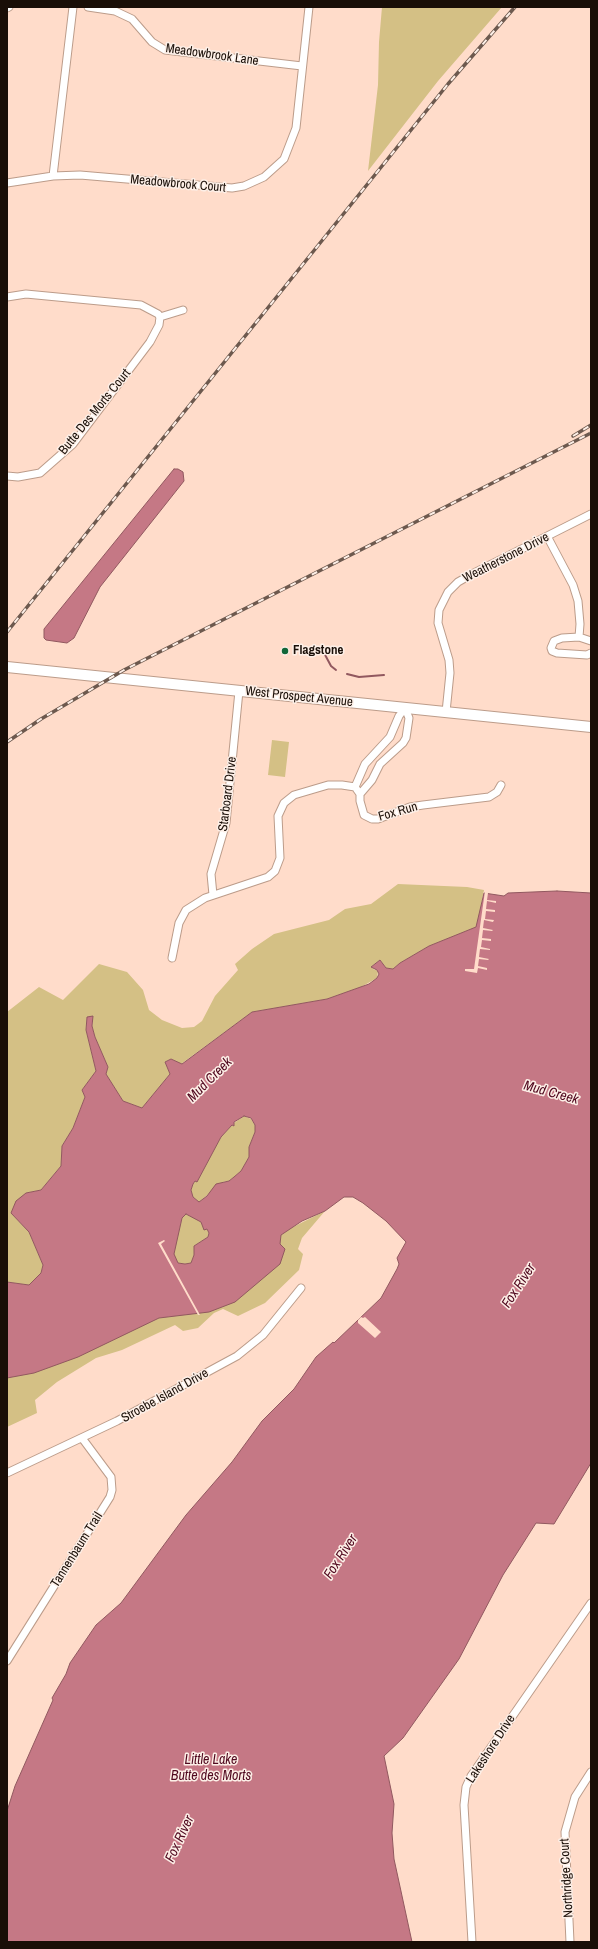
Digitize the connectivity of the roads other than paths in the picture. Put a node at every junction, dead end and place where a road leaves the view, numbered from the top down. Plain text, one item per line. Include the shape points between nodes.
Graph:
1 (73, 7) edge
2 (88, 7) edge
3 (309, 7) edge
4 (302, 66) junction
5 (53, 176) junction
6 (7, 183) edge
7 (7, 297) edge
8 (183, 310) dead end
9 (160, 317) junction
10 (7, 476) edge
11 (591, 514) edge
12 (547, 536) junction
13 (579, 637) junction
14 (591, 641) edge
15 (591, 653) edge
16 (7, 667) edge
17 (239, 691) junction
18 (405, 708) junction
19 (446, 712) junction
20 (591, 727) edge
21 (500, 785) dead end
22 (355, 787) junction
23 (360, 794) junction
24 (213, 895) junction
25 (172, 958) dead end
26 (300, 1288) dead end
27 (82, 1438) junction
28 (7, 1473) edge
29 (591, 1603) edge
30 (7, 1661) edge
31 (591, 1772) edge
32 (472, 1942) edge
33 (570, 1942) edge

1 - 5 street
2 - 4 street, Meadowbrook Lane via 115,11 132,19 152,42 166,50
3 - 4 street, Meadowbrook Court
4 - 5 street, Meadowbrook Court via 297,120 288,152 279,165 253,183 232,188 217,188 80,175
5 - 6 street, Meadowbrook Court
7 - 9 street via 26,294 141,306
8 - 9 street
9 - 10 street, Butte Des Morts Court via 159,325 150,342 73,444 40,473
11 - 12 street, Weatherstone Drive
12 - 13 street via 575,592 580,611
12 - 19 street, Weatherstone Drive via 458,582 444,598 439,610 438,624 449,660
13 - 14 street
13 - 15 street via 556,639 552,643 552,650 557,653
16 - 17 main road, West Prospect Avenue
17 - 18 main road, West Prospect Avenue
17 - 24 street, Starboard Drive via 226,823 211,874
18 - 19 main road, West Prospect Avenue
18 - 22 street via 390,737 365,764
18 - 23 street via 409,718 406,738 380,764 372,780
19 - 20 main road, West Prospect Avenue
21 - 23 street, Fox Run via 497,792 489,797 410,807 378,819 364,815
22 - 23 street, Fox Run
22 - 24 street via 328,785 288,798 278,816 280,858 275,871 268,877
24 - 25 street via 191,906 182,916
26 - 27 street, Stroebe Island Drive via 263,1335 246,1350
27 - 28 street, Stroebe Island Drive
27 - 30 street, Tannenbaum Trail via 111,1477 110,1497
29 - 32 street, Lakeshore Drive via 471,1776 466,1788 464,1805
31 - 33 street, Northridge Court via 575,1797 565,1832

